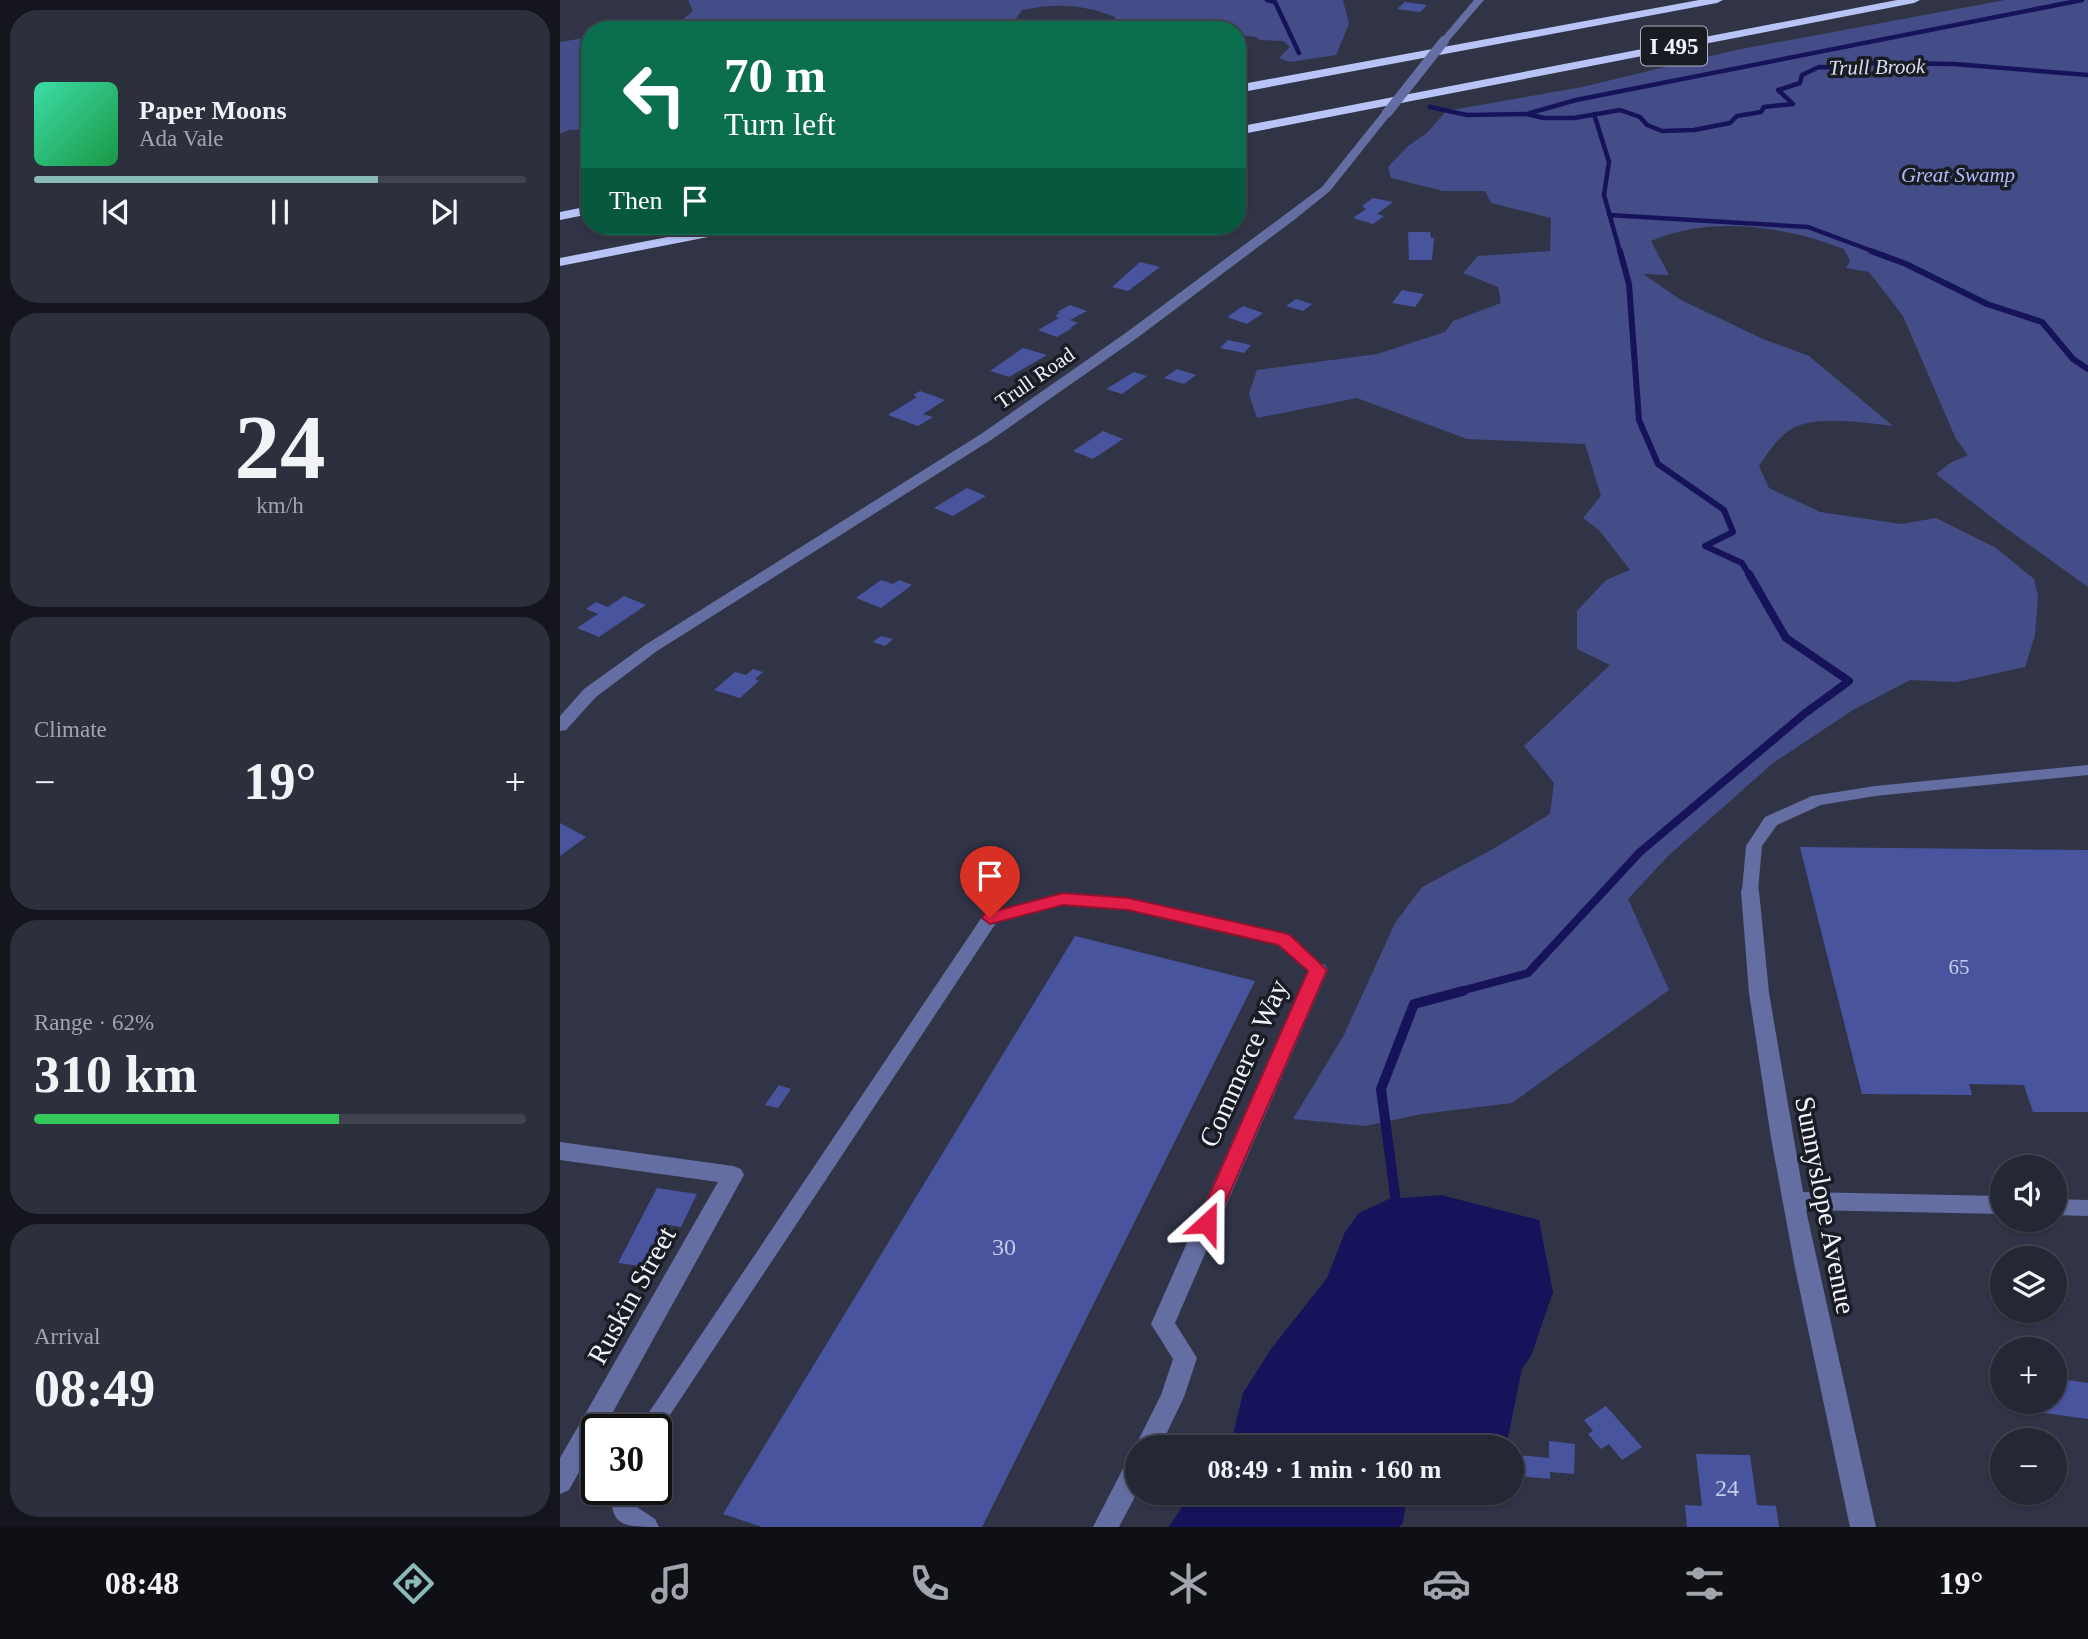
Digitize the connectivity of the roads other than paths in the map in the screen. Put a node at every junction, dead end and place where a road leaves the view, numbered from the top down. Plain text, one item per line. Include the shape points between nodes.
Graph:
1 (1479, 0) edge
2 (1717, 0) edge
3 (1914, 0) edge
4 (1246, 87) edge
5 (1246, 129) edge
6 (581, 212) edge
7 (560, 216) edge
8 (698, 235) edge
9 (560, 262) edge
10 (560, 726) edge
11 (2088, 770) edge
12 (1751, 891) joint
13 (1318, 970) joint
14 (560, 1151) edge
15 (1793, 1201) junction
16 (1990, 1205) edge
17 (2067, 1207) edge
18 (2088, 1208) edge
19 (659, 1414) edge
20 (1153, 1435) edge
21 (560, 1482) edge
22 (1125, 1490) edge
23 (622, 1505) edge
24 (647, 1527) edge
25 (1106, 1527) edge
26 (1863, 1527) edge

1 - 10 street, Trull Road, bridge via 1326,189 986,438 651,648 590,693
2 - 4 highway, I 495
3 - 5 highway, I 495
6 - 7 highway
8 - 9 highway
11 - 12 lane via 1875,790 1818,800 1771,821 1754,846
12 - 15 street, Sunnyslope Avenue via 1760,1005
13 - 19 lane via 1284,940 1128,904 1063,899 990,918
13 - 20 street, Commerce Way via 1163,1324 1185,1358
14 - 21 street, Ruskin Street via 733,1175
15 - 16 street
15 - 26 street, Sunnyslope Avenue
17 - 18 lane
22 - 25 street
23 - 24 lane via 622,1510

